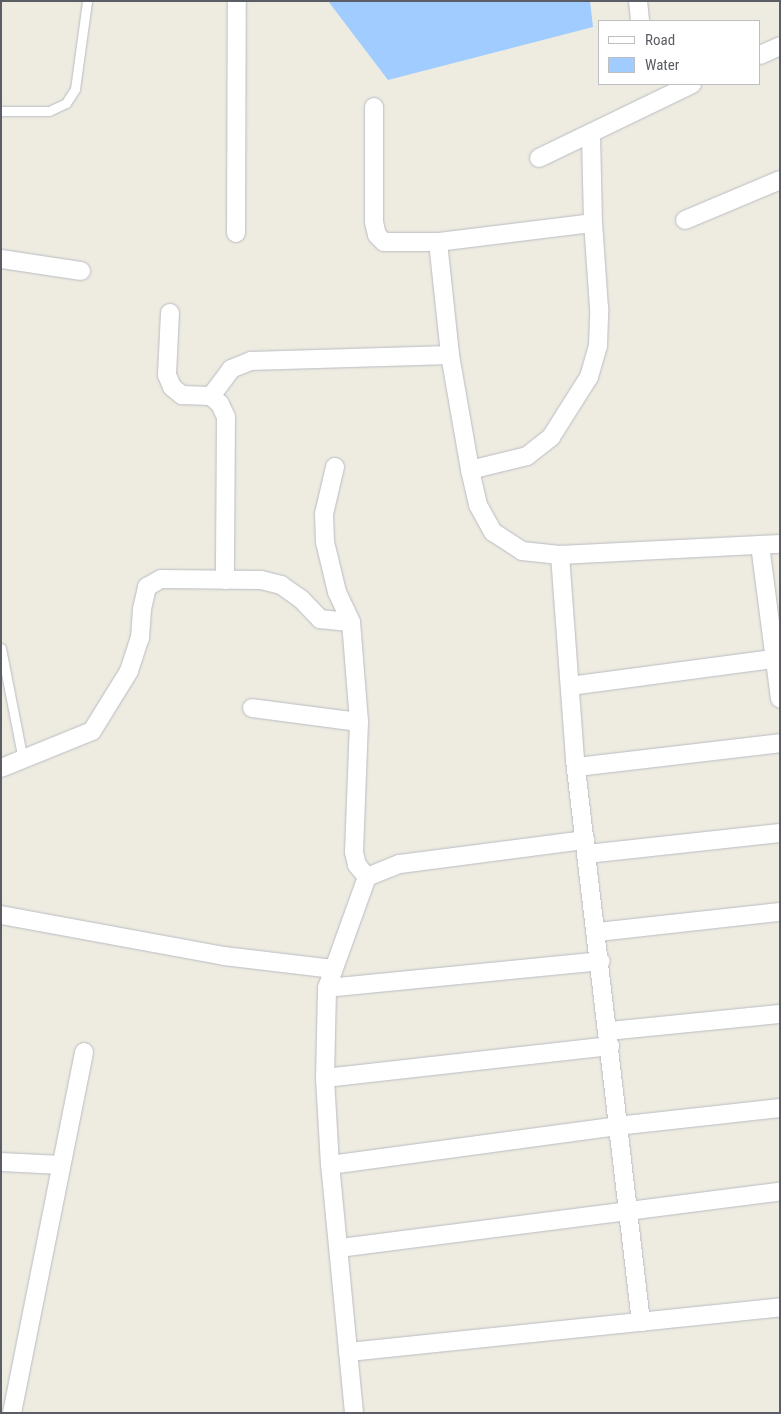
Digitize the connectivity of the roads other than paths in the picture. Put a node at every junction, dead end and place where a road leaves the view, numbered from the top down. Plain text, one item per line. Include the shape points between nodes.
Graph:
1 (87, 1) edge
2 (237, 1) edge
3 (638, 1) edge
4 (640, 20) edge
5 (780, 46) edge
6 (761, 55) edge
7 (690, 85) edge
8 (374, 107) dead end
9 (1, 111) edge
10 (591, 134) junction
11 (538, 158) dead end
12 (780, 180) edge
13 (685, 220) dead end
14 (593, 223) junction
15 (236, 233) dead end
16 (438, 242) junction
17 (1, 259) edge
18 (81, 271) dead end
19 (170, 313) dead end
20 (450, 355) junction
21 (211, 396) junction
22 (335, 467) dead end
23 (470, 470) junction
24 (780, 544) edge
25 (760, 545) junction
26 (560, 555) junction
27 (225, 580) junction
28 (351, 622) junction
29 (1, 648) edge
30 (777, 658) edge
31 (570, 686) junction
32 (780, 699) edge
33 (252, 708) dead end
34 (359, 722) junction
35 (780, 743) edge
36 (23, 760) junction
37 (577, 767) junction
38 (1, 768) edge
39 (780, 833) edge
40 (586, 847) junction
41 (367, 877) junction
42 (780, 912) edge
43 (1, 915) edge
44 (598, 932) junction
45 (601, 961) junction
46 (333, 969) junction
47 (327, 988) junction
48 (780, 1014) edge
49 (610, 1038) junction
50 (84, 1052) dead end
51 (325, 1078) junction
52 (780, 1108) edge
53 (618, 1126) junction
54 (1, 1162) edge
55 (61, 1165) junction
56 (330, 1165) junction
57 (780, 1192) edge
58 (629, 1214) junction
59 (340, 1248) junction
60 (780, 1307) edge
61 (642, 1322) junction
62 (348, 1352) junction
63 (12, 1413) edge
64 (354, 1413) edge

1 - 9 lane via 75,89 66,104 49,111
2 - 15 street
3 - 4 street
5 - 6 street
7 - 10 street
8 - 16 street via 377,235 384,242 393,244
10 - 11 street
10 - 14 street
12 - 13 street
14 - 16 street
14 - 23 street via 599,317 598,346 589,377 550,437 528,456
16 - 20 street
17 - 18 street
19 - 21 street via 167,375 172,387 182,394
20 - 21 street via 251,361 231,369
20 - 23 street
21 - 27 street via 220,404 226,417
22 - 28 street via 324,514 325,542 337,592
23 - 26 street via 478,505 493,532 522,551
24 - 25 street
25 - 26 street
25 - 30 street
26 - 31 street
27 - 28 street via 261,580 281,585 301,599 320,619
27 - 36 street via 161,579 147,586 140,638 129,671 104,716 92,731
28 - 34 street
29 - 36 lane
30 - 31 street
30 - 32 street
31 - 37 street
33 - 34 street
34 - 41 street via 354,852 357,865
35 - 37 street
36 - 38 street
37 - 40 street
39 - 40 street
40 - 41 street via 400,864
40 - 44 street
41 - 46 street
42 - 44 street
43 - 46 street via 224,956
44 - 45 street
45 - 47 street
45 - 49 street
46 - 47 street
47 - 51 street
48 - 49 street
49 - 51 street
49 - 53 street
50 - 55 street
51 - 56 street
52 - 53 street
53 - 56 street
53 - 58 street
54 - 55 street
55 - 63 street
56 - 59 street
57 - 58 street
58 - 59 street
58 - 61 street
59 - 62 street
60 - 61 street
61 - 62 street
62 - 64 street

